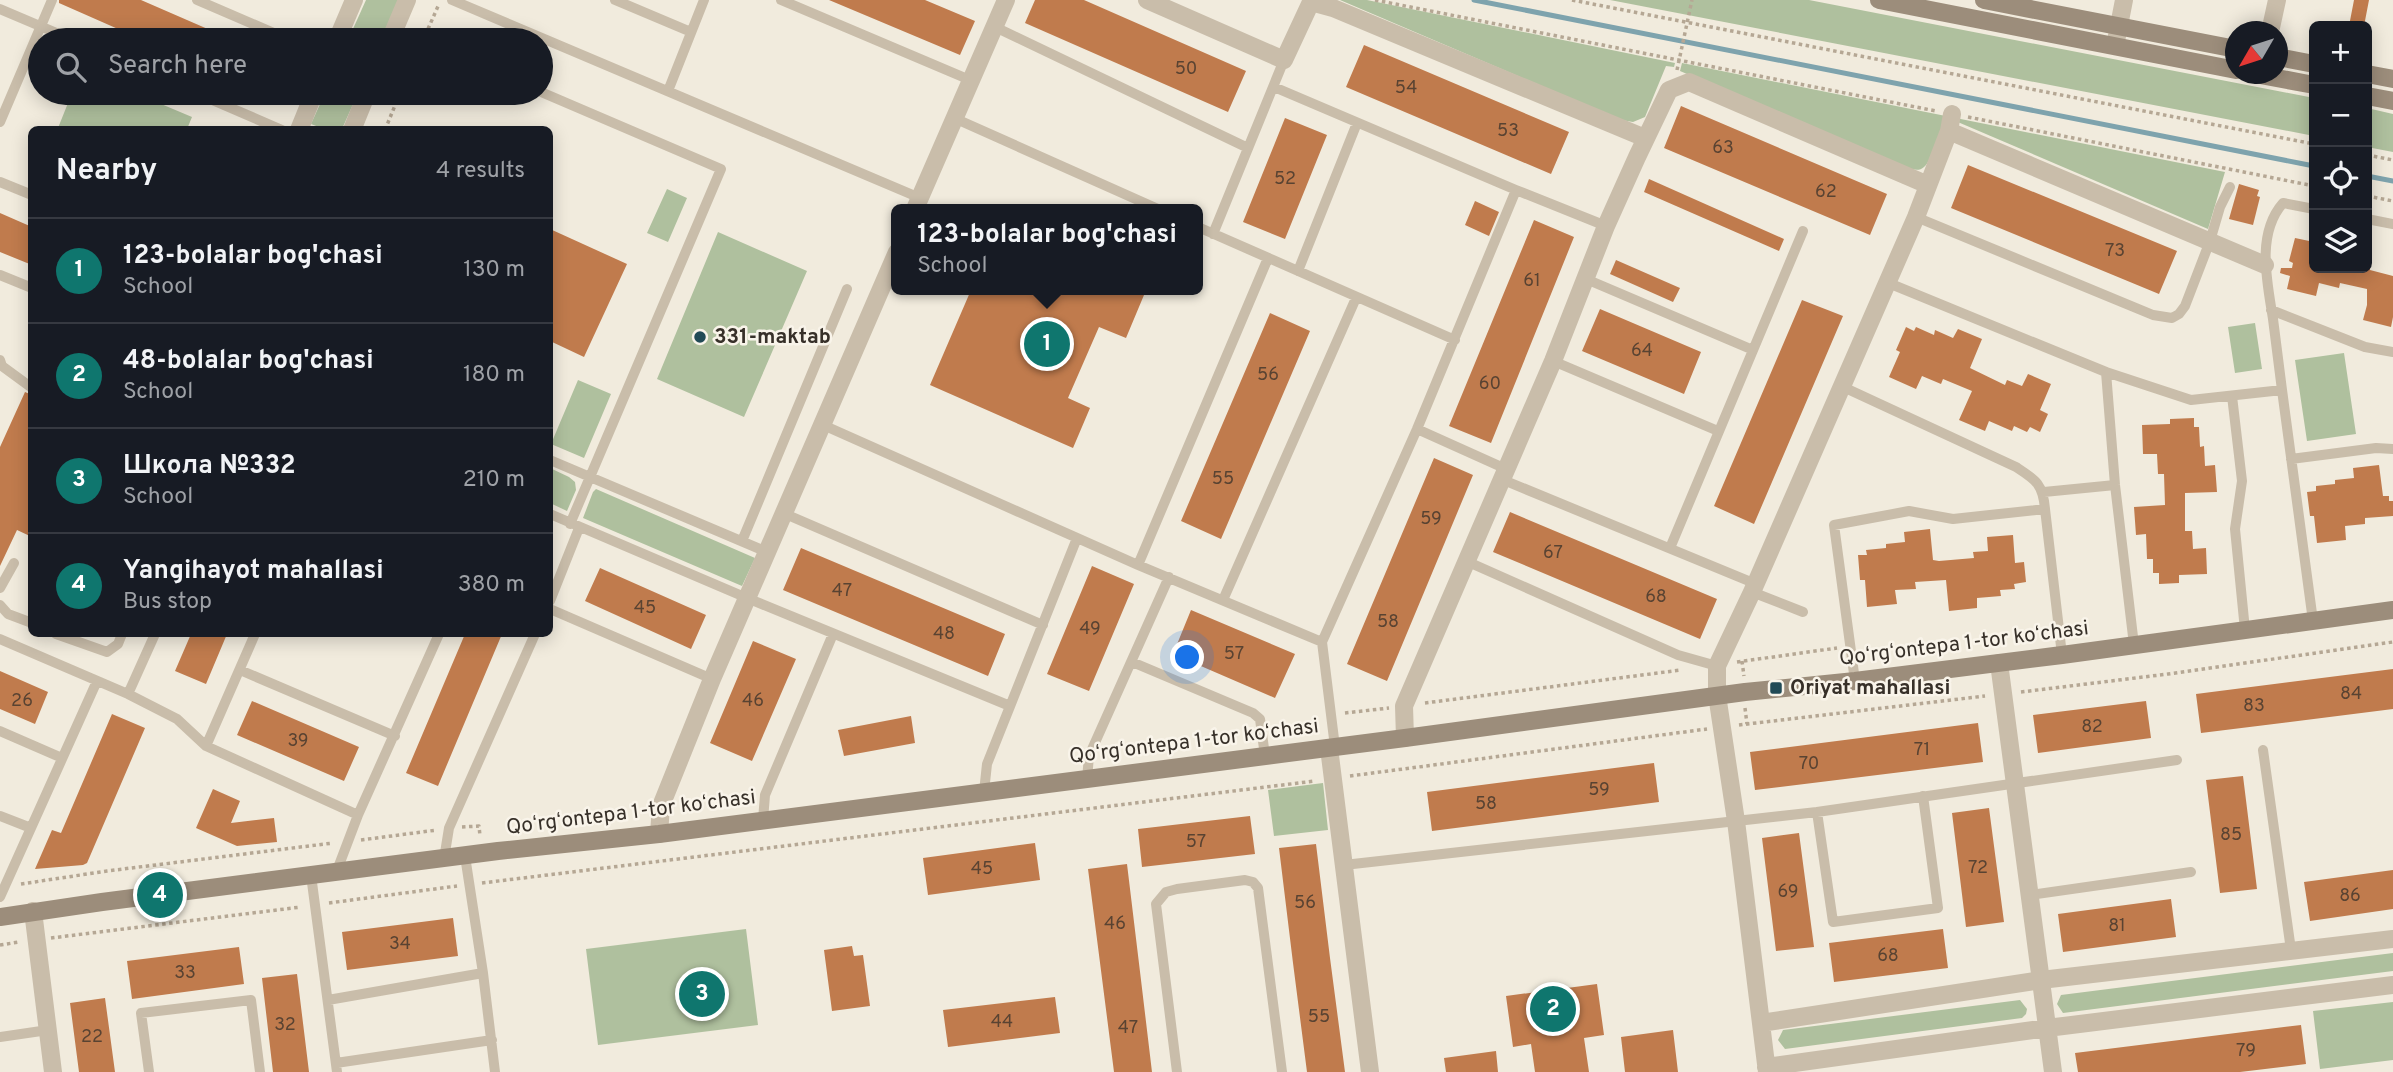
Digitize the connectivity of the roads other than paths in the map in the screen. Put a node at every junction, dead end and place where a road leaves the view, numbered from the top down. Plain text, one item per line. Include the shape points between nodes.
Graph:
1 (52, 0) edge
2 (197, 0) edge
3 (354, 0) edge
4 (407, 0) edge
5 (452, 0) edge
6 (615, 0) edge
7 (704, 0) edge
8 (781, 0) edge
9 (1147, 0) edge
10 (1879, 0) edge
11 (1984, 0) edge
12 (2124, 0) edge
13 (2277, 0) edge
14 (1003, 1) edge
15 (1311, 1) edge
16 (1956, 7) edge
17 (0, 9) edge
18 (2272, 21) edge
19 (2119, 26) junction
20 (41, 27) joint
21 (995, 27) junction
22 (262, 28) edge
23 (342, 28) edge
24 (396, 28) edge
25 (518, 28) edge
26 (691, 32) junction
27 (553, 43) edge
28 (2115, 47) junction
29 (2225, 47) edge
30 (28, 57) edge
31 (2288, 59) edge
32 (1284, 60) junction
33 (2309, 63) edge
34 (2225, 68) edge
35 (2372, 75) edge
36 (2393, 79) edge
37 (970, 80) junction
38 (2288, 80) edge
39 (2309, 84) edge
40 (1274, 87) junction
41 (668, 91) junction
42 (553, 97) edge
43 (2372, 97) edge
44 (2393, 101) edge
45 (224, 105) edge
46 (309, 105) edge
47 (363, 105) edge
48 (954, 118) junction
49 (0, 122) edge
50 (1357, 123) junction
51 (273, 126) edge
52 (301, 126) edge
53 (354, 126) edge
54 (1645, 138) junction
55 (1248, 148) junction
56 (0, 182) edge
57 (1928, 185) junction
58 (2230, 187) dead end
59 (1516, 190) junction
60 (28, 193) edge
61 (917, 204) edge
62 (1147, 204) edge
63 (2309, 208) edge
64 (1916, 217) junction
65 (2372, 220) edge
66 (2393, 224) edge
67 (1606, 226) junction
68 (1203, 229) edge
69 (1803, 231) dead end
70 (1213, 234) junction
71 (2210, 241) junction
72 (1268, 258) junction
73 (2265, 265) junction
74 (891, 266) edge
75 (1298, 271) junction
76 (0, 275) edge
77 (1586, 279) junction
78 (1886, 282) junction
79 (28, 286) edge
80 (847, 289) dead end
81 (1356, 298) junction
82 (2271, 310) junction
83 (1455, 340) junction
84 (1753, 350) junction
85 (2393, 352) edge
86 (0, 360) edge
87 (1553, 361) junction
88 (2106, 372) junction
89 (28, 385) edge
90 (1841, 386) junction
91 (2282, 390) junction
92 (2232, 396) junction
93 (823, 425) junction
94 (1417, 429) junction
95 (1718, 431) junction
96 (2393, 449) edge
97 (2291, 459) junction
98 (553, 461) edge
99 (1503, 474) junction
100 (590, 478) junction
101 (2115, 485) junction
102 (2044, 492) junction
103 (2045, 509) junction
104 (783, 513) junction
105 (553, 515) edge
106 (575, 526) junction
107 (1077, 538) junction
108 (742, 541) junction
109 (1670, 548) junction
110 (767, 552) junction
111 (1466, 561) junction
112 (14, 563) dead end
113 (1138, 565) junction
114 (1169, 577) junction
115 (1754, 588) junction
116 (0, 589) edge
117 (553, 592) edge
118 (747, 598) junction
119 (1223, 600) junction
120 (0, 605) edge
121 (553, 609) edge
122 (2393, 610) edge
123 (1803, 612) dead end
124 (2313, 621) junction
125 (28, 622) edge
126 (1043, 625) junction
127 (2245, 630) junction
128 (833, 634) junction
129 (64, 637) edge
130 (121, 637) edge
131 (154, 637) edge
132 (254, 637) edge
133 (438, 637) edge
134 (535, 637) edge
135 (0, 639) edge
136 (1322, 642) junction
137 (2134, 645) junction
138 (2062, 655) junction
139 (1132, 662) junction
140 (1999, 663) junction
141 (1717, 666) junction
142 (240, 670) junction
143 (712, 679) junction
144 (97, 681) junction
145 (1855, 681) junction
146 (128, 694) junction
147 (1717, 695) junction
148 (1010, 706) junction
149 (0, 732) edge
150 (395, 736) junction
151 (1405, 738) junction
152 (206, 746) junction
153 (1332, 747) junction
154 (2263, 750) dead end
155 (1265, 756) junction
156 (62, 758) junction
157 (2177, 760) dead end
158 (1087, 779) junction
159 (2014, 782) junction
160 (984, 792) junction
161 (1923, 796) junction
162 (1817, 812) junction
163 (358, 815) junction
164 (0, 816) edge
165 (763, 820) junction
166 (1736, 821) junction
167 (31, 828) junction
168 (659, 834) junction
169 (465, 856) junction
170 (444, 859) junction
171 (1344, 865) junction
172 (2191, 872) dead end
173 (336, 873) junction
174 (311, 875) junction
175 (2, 892) edge
176 (2030, 895) junction
177 (33, 911) junction
178 (0, 917) edge
179 (2393, 939) edge
180 (2291, 950) junction
181 (483, 973) junction
182 (2041, 979) junction
183 (2393, 985) edge
184 (328, 1000) junction
185 (1762, 1023) junction
186 (2047, 1028) junction
187 (48, 1030) junction
188 (0, 1037) edge
189 (492, 1040) junction
190 (337, 1068) edge
191 (1766, 1070) edge
192 (53, 1072) edge
193 (149, 1072) edge
194 (260, 1072) edge
195 (495, 1072) edge
196 (1177, 1072) edge
197 (1282, 1072) edge
198 (1370, 1072) edge
199 (2053, 1072) edge

1 - 20 lane
2 - 22 lane
3 - 23 street
4 - 24 street
5 - 25 lane
6 - 26 lane
7 - 26 lane
8 - 37 lane
9 - 32 street
10 - 16 street
11 - 19 street
12 - 19 street
13 - 18 street
14 - 21 street
15 - 32 street
15 - 54 street
16 - 28 street
17 - 20 lane
19 - 28 street
19 - 29 street
21 - 37 street
21 - 55 lane
26 - 41 lane
27 - 41 lane
28 - 34 street
30 - 49 lane
31 - 33 street
32 - 40 lane
35 - 36 street
37 - 48 street
38 - 39 street
40 - 50 lane
40 - 55 lane
41 - 61 lane
42 - 100 lane via 721,169
43 - 44 street
45 - 51 lane
46 - 52 street
47 - 53 street
48 - 61 street
48 - 62 lane
50 - 59 lane
50 - 75 lane
54 - 57 street via 1670,90 1689,82
54 - 67 street
55 - 70 lane
56 - 60 lane
57 - 64 street
57 - 71 street via 1951,123
58 - 71 lane
59 - 67 lane
59 - 83 lane
63 - 73 lane via 2283,203 2274,213
64 - 71 lane via 2164,318 2172,318 2185,306
64 - 78 street
65 - 66 lane
67 - 77 street
68 - 70 lane
69 - 84 lane
70 - 72 lane
71 - 73 street
72 - 75 lane
72 - 113 lane
73 - 82 lane
74 - 93 street
75 - 81 lane
76 - 79 lane
77 - 84 lane
77 - 87 street
78 - 88 lane
78 - 90 street
80 - 108 lane
81 - 83 lane
81 - 119 lane
82 - 85 lane via 2365,347
82 - 91 lane
83 - 94 lane
84 - 95 lane
86 - 89 lane
87 - 95 lane
87 - 99 street
88 - 92 lane via 2190,400
88 - 101 lane
90 - 102 lane via 2016,467 2034,478
90 - 115 street
91 - 92 lane
91 - 97 lane
92 - 127 lane via 2242,481 2235,529
93 - 104 street
93 - 107 lane
94 - 99 lane
94 - 136 lane
95 - 109 lane
96 - 97 lane
97 - 124 lane
98 - 100 lane
99 - 109 lane
99 - 111 street
100 - 106 lane
100 - 108 lane
101 - 102 lane
101 - 137 lane
102 - 103 lane
103 - 138 lane
103 - 145 lane via 1953,519 1909,511 1834,525
104 - 110 street
104 - 126 lane
105 - 106 lane
106 - 117 lane
106 - 118 lane
107 - 113 lane
107 - 126 lane
108 - 110 lane
109 - 115 lane
110 - 118 street
111 - 141 lane via 1678,655
111 - 151 street via 1404,706
112 - 116 lane
113 - 114 lane
114 - 119 lane
114 - 139 lane
115 - 123 lane
115 - 141 street
118 - 128 lane
118 - 143 street
119 - 136 lane
120 - 125 lane via 8,614
121 - 143 lane
122 - 124 street, Qoʻrgʻontepa 1-tor koʻchasi
124 - 127 street, Qoʻrgʻontepa 1-tor koʻchasi
126 - 148 lane
127 - 137 street, Qoʻrgʻontepa 1-tor koʻchasi
128 - 148 lane
128 - 165 lane via 765,795
129 - 130 lane via 107,652
131 - 146 lane
132 - 142 lane
133 - 150 lane
134 - 170 lane via 449,828
135 - 144 lane
136 - 153 lane
137 - 138 street, Qoʻrgʻontepa 1-tor koʻchasi
138 - 140 street, Qoʻrgʻontepa 1-tor koʻchasi
139 - 155 lane via 1253,713 1260,719
139 - 158 lane via 1089,756
140 - 145 street, Qoʻrgʻontepa 1-tor koʻchasi
140 - 159 street
141 - 147 street
142 - 150 lane
142 - 152 lane
143 - 168 street via 661,806
144 - 146 lane
144 - 156 lane
145 - 147 street, Qoʻrgʻontepa 1-tor koʻchasi
146 - 152 lane via 177,719
147 - 151 street, Qoʻrgʻontepa 1-tor koʻchasi
147 - 166 street
148 - 160 lane via 987,764
149 - 156 lane
150 - 163 lane
151 - 153 street, Qoʻrgʻontepa 1-tor koʻchasi
152 - 163 lane
153 - 155 street, Qoʻrgʻontepa 1-tor koʻchasi
153 - 171 street
154 - 180 lane
155 - 158 street, Qoʻrgʻontepa 1-tor koʻchasi
156 - 167 lane
157 - 159 lane
158 - 160 street, Qoʻrgʻontepa 1-tor koʻchasi
159 - 161 lane
159 - 176 street
160 - 165 street, Qoʻrgʻontepa 1-tor koʻchasi
161 - 162 lane
161 - 162 lane via 1938,908 1833,922
162 - 166 lane
163 - 173 lane
164 - 167 lane
165 - 168 street, Qoʻrgʻontepa 1-tor koʻchasi
166 - 171 lane
166 - 185 street
167 - 175 lane
168 - 169 street, Qoʻrgʻontepa 1-tor koʻchasi
169 - 170 street, Qoʻrgʻontepa 1-tor koʻchasi
169 - 181 lane
170 - 173 street, Qoʻrgʻontepa 1-tor koʻchasi
171 - 198 street
172 - 176 lane
173 - 174 street, Qoʻrgʻontepa 1-tor koʻchasi
174 - 177 street, Qoʻrgʻontepa 1-tor koʻchasi
174 - 184 lane
176 - 182 street
177 - 178 street, Qoʻrgʻontepa 1-tor koʻchasi
177 - 187 street
179 - 180 street
180 - 182 street
181 - 184 lane
181 - 189 lane
182 - 185 street
182 - 186 street
183 - 186 street
184 - 190 lane
185 - 191 street
186 - 191 street
186 - 199 street
187 - 188 lane
187 - 192 street
189 - 190 lane
189 - 195 lane
193 - 194 lane via 141,1013 251,1000
196 - 197 lane via 1156,904 1166,892 1177,889 1245,880 1258,888

